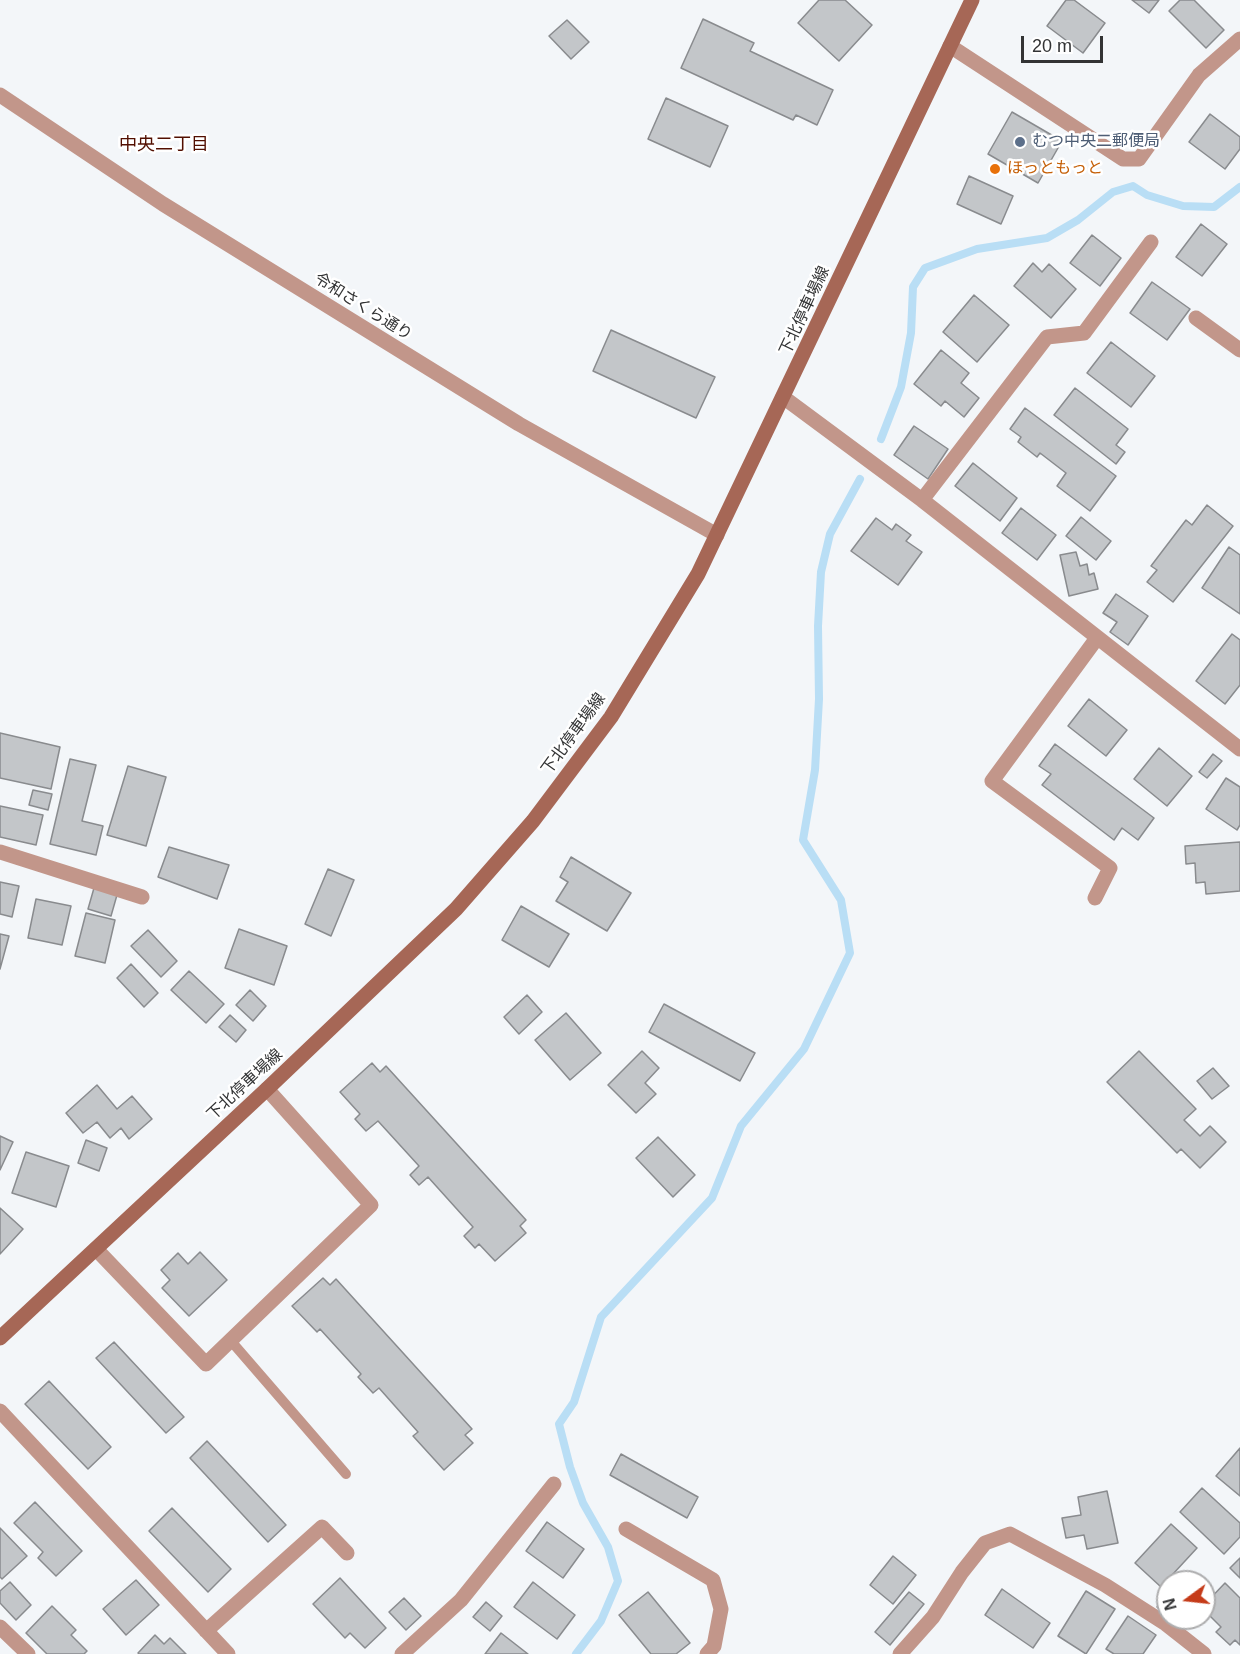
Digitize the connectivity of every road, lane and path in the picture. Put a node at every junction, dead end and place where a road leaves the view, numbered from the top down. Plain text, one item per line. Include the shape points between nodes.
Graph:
1 (972, 0) edge
2 (1240, 39) edge
3 (950, 46) junction
4 (0, 95) edge
5 (1151, 242) dead end
6 (1196, 318) dead end
7 (1240, 350) edge
8 (783, 397) junction
9 (922, 500) junction
10 (717, 535) junction
11 (1097, 638) junction
12 (1240, 749) edge
13 (0, 852) edge
14 (142, 897) dead end
15 (1095, 897) dead end
16 (267, 1089) junction
17 (96, 1249) junction
18 (0, 1338) edge
19 (231, 1341) junction
20 (0, 1411) edge
21 (346, 1474) dead end
22 (554, 1484) dead end
23 (626, 1529) dead end
24 (347, 1553) dead end
25 (0, 1627) edge
26 (206, 1631) junction
27 (28, 1654) edge
28 (228, 1654) edge
29 (402, 1654) edge
30 (707, 1654) edge
31 (900, 1654) edge
32 (1204, 1654) edge

1 - 3 main road, 下北停車場線
2 - 3 street via 1199,75 1139,159 1123,159
3 - 8 main road, 下北停車場線
4 - 10 street, 令和さくら通り via 163,204 509,418
5 - 9 street via 1084,333 1047,337
6 - 7 street
8 - 9 street
8 - 10 main road, 下北停車場線
9 - 11 street
10 - 16 main road, 下北停車場線 via 698,574 611,717 533,821 456,909
11 - 12 street
11 - 15 street via 992,781 1110,868
13 - 14 street
16 - 17 main road, 下北停車場線
16 - 19 street via 371,1205
17 - 18 main road, 下北停車場線
17 - 19 street via 206,1364
19 - 21 lane
20 - 26 street
22 - 29 street via 461,1600
23 - 30 street via 713,1580 722,1609 714,1646
24 - 26 street via 322,1527
25 - 27 street
26 - 28 street
31 - 32 street via 933,1617 985,1543 1010,1534 1106,1585

